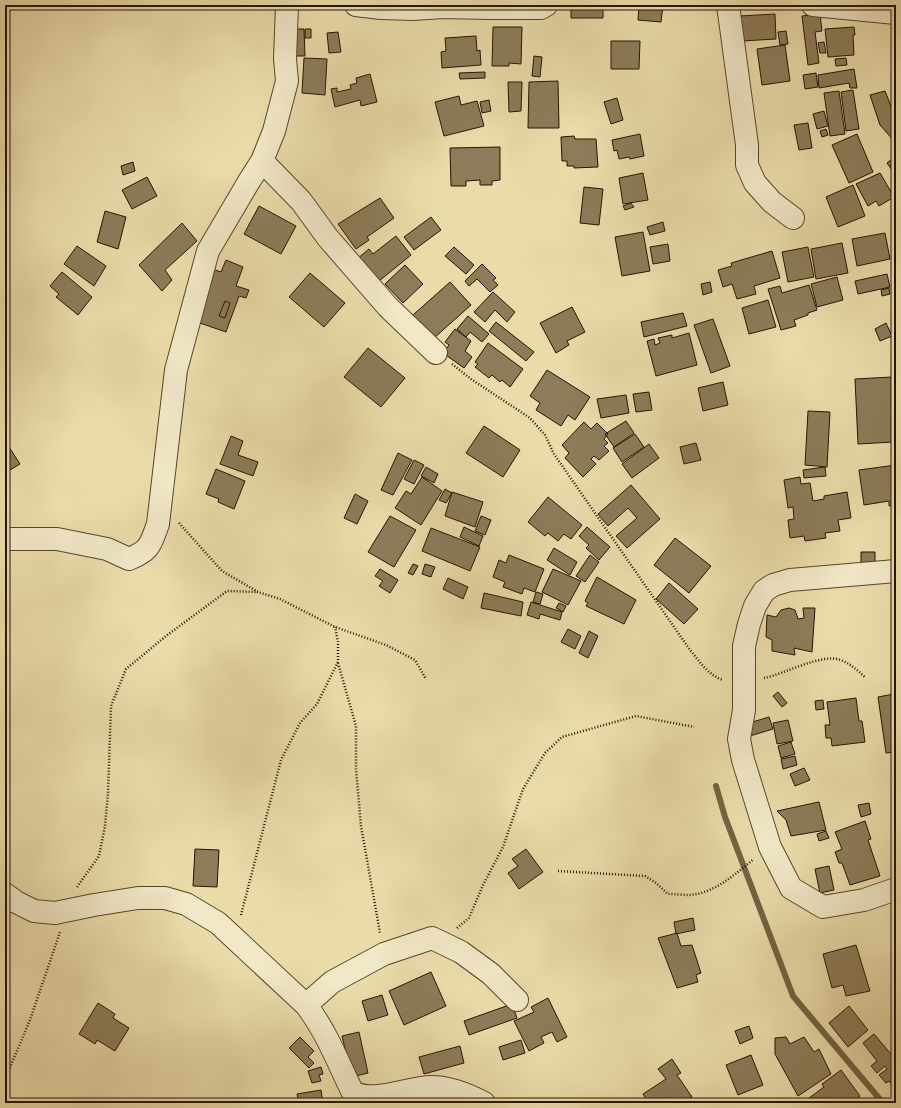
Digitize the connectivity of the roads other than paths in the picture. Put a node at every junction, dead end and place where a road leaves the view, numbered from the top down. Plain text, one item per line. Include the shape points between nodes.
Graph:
1 (287, 5) edge
2 (356, 5) edge
3 (546, 5) edge
4 (728, 5) edge
5 (813, 5) edge
6 (896, 13) edge
7 (262, 161) junction
8 (793, 218) dead end
9 (436, 353) road end
10 (5, 539) edge
11 (896, 571) edge
12 (896, 889) edge
13 (5, 894) edge
14 (517, 1000) dead end
15 (306, 1005) junction
16 (354, 1097) edge
17 (484, 1103) edge

1 - 7 street via 287,81 274,130
2 - 3 street via 413,9 541,8
4 - 8 street via 747,145 747,165 755,183 772,202
5 - 6 street
7 - 9 street via 301,201 328,238 388,307
7 - 10 street via 208,251 176,370 158,524 150,546 143,553 129,559 106,549 57,539
11 - 12 street via 790,580 773,585 764,591 755,606 744,646 744,710 739,739 770,847 791,888 823,908 864,900
13 - 15 street via 34,911 55,913 138,898 165,898 186,904 218,922
14 - 15 street via 491,974 461,952 432,938 384,954 332,982
15 - 16 street via 316,1018
16 - 17 street via 431,1087 451,1090

